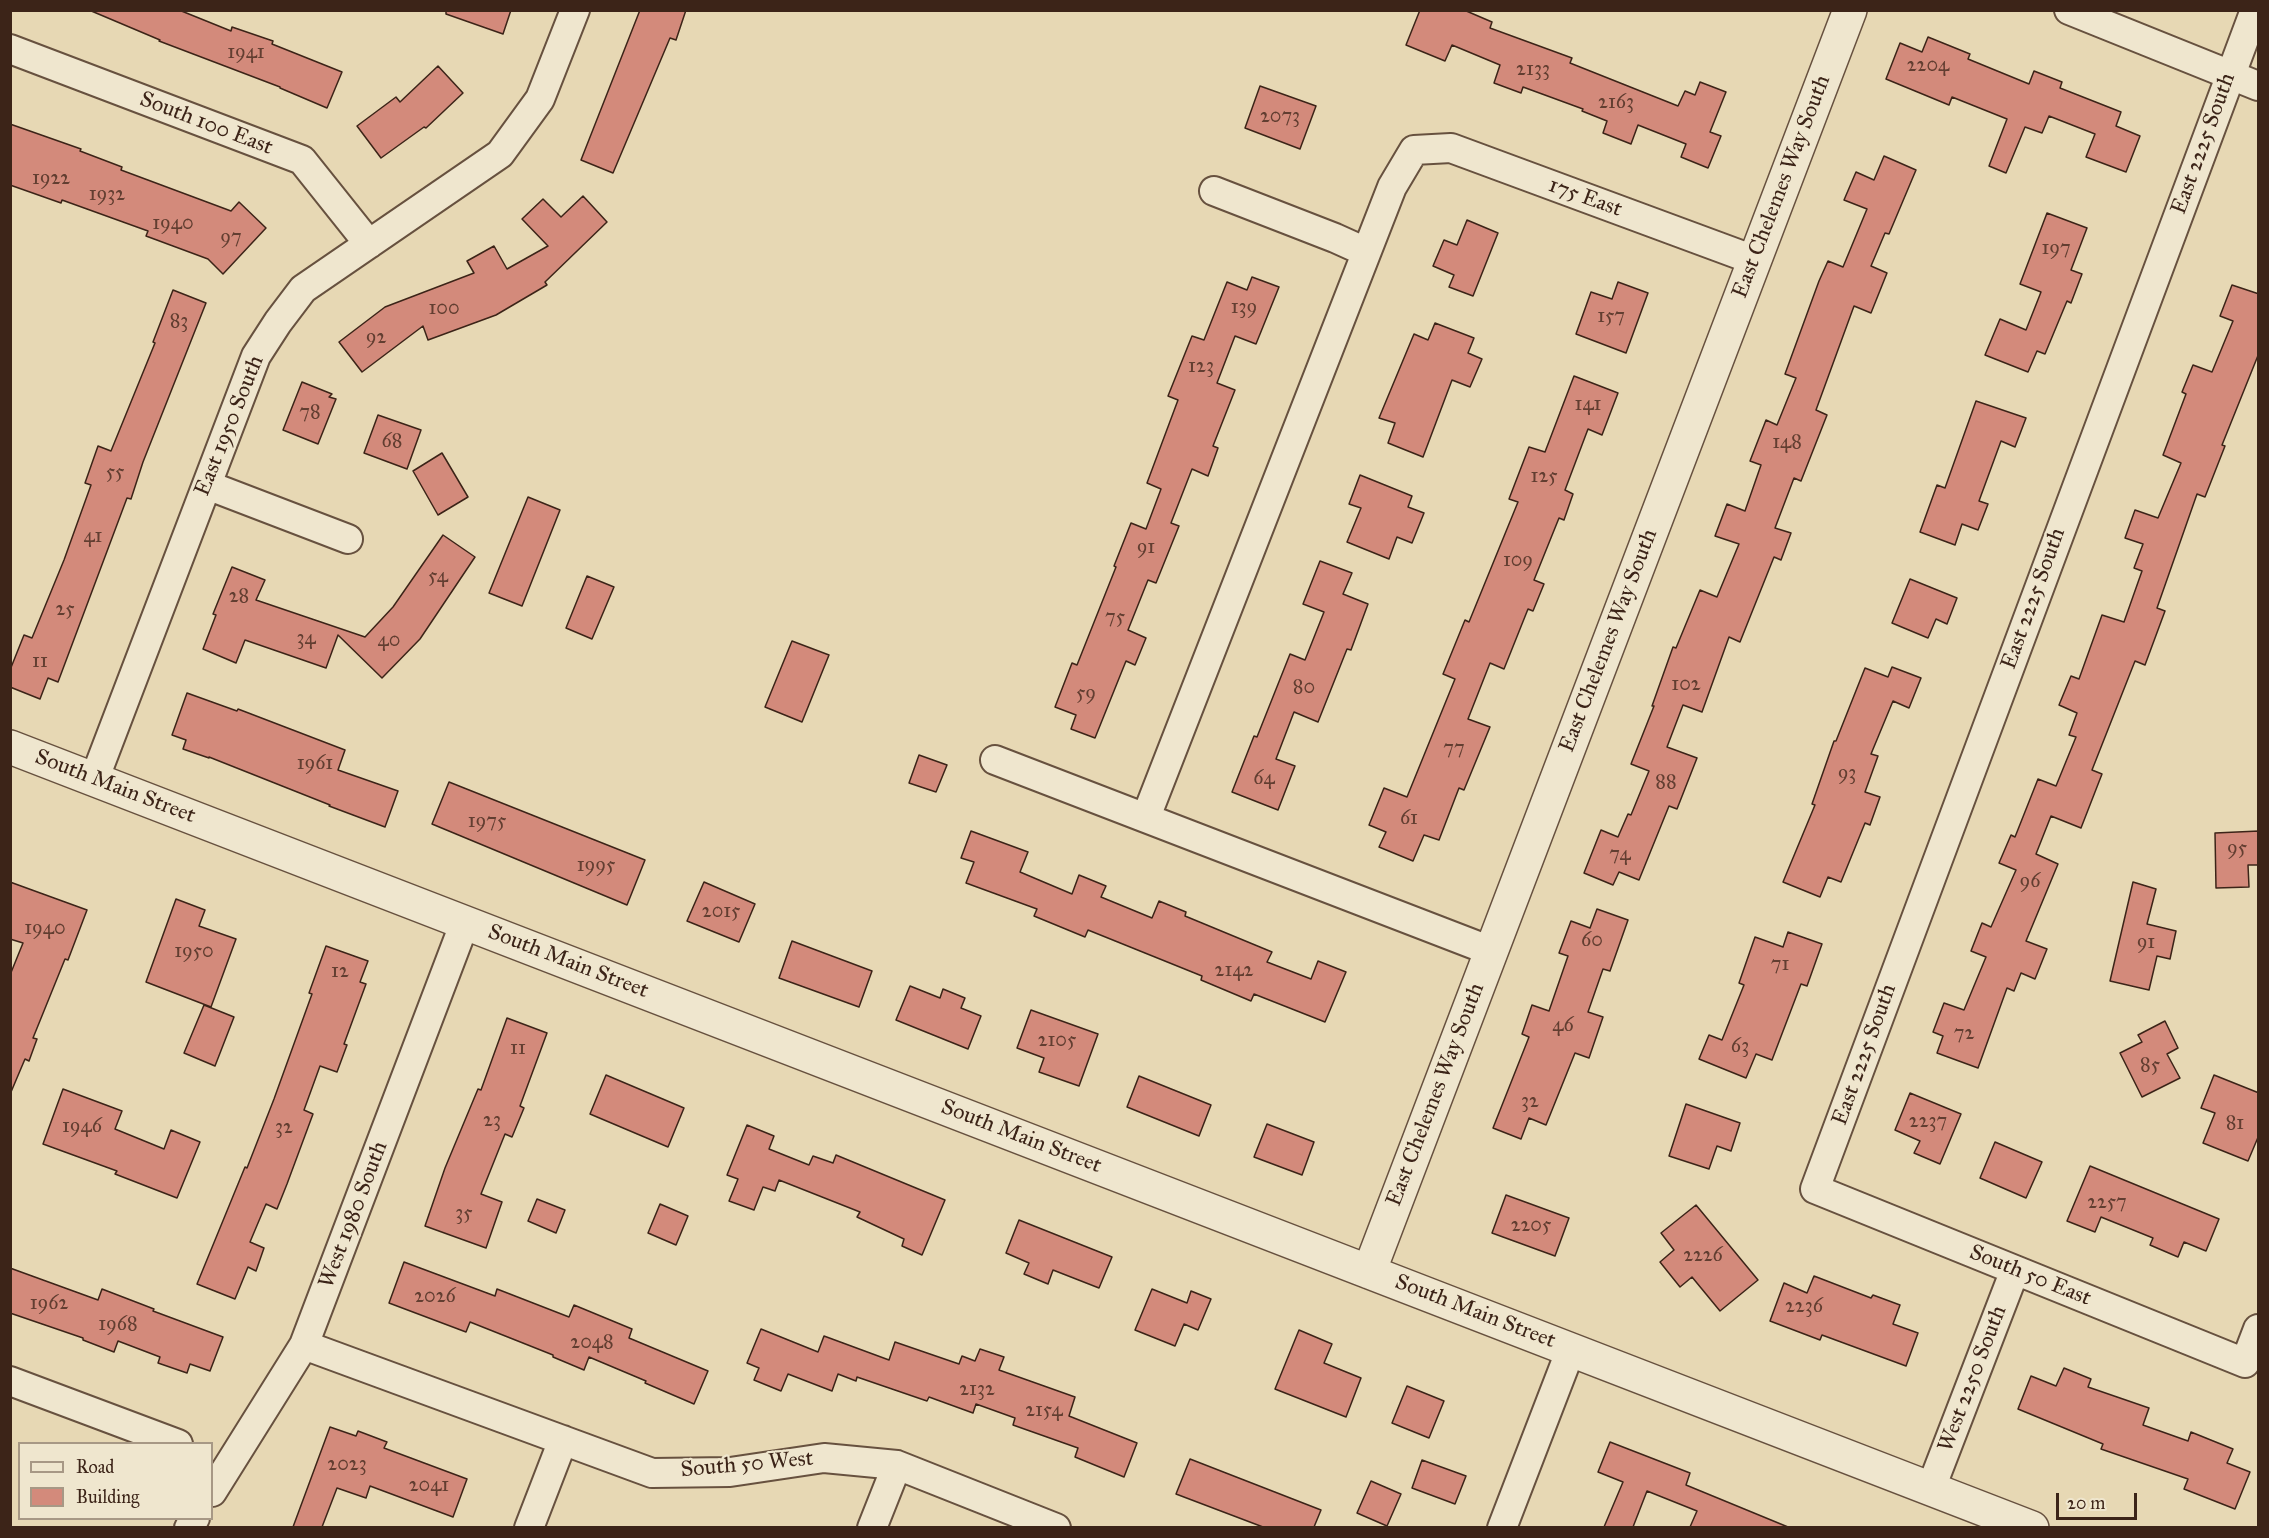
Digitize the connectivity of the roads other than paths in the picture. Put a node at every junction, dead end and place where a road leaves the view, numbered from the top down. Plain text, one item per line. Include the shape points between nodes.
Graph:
1 (575, 10) edge
2 (1850, 10) edge
3 (2068, 10) edge
4 (2255, 10) edge
5 (10, 49) edge
6 (2229, 75) junction
7 (2259, 86) edge
8 (1215, 191) dead end
9 (369, 244) junction
10 (1366, 252) junction
11 (1754, 260) junction
12 (207, 485) junction
13 (348, 539) dead end
14 (10, 747) edge
15 (995, 760) dead end
16 (94, 780) junction
17 (1146, 817) junction
18 (465, 922) junction
19 (1491, 951) junction
20 (1815, 1189) joint
21 (2015, 1270) junction
22 (1369, 1272) junction
23 (2259, 1329) edge
24 (304, 1345) junction
25 (1571, 1350) junction
26 (10, 1381) edge
27 (563, 1440) junction
28 (175, 1442) edge
29 (221, 1460) edge
30 (897, 1465) junction
31 (213, 1488) edge
32 (1931, 1488) junction
33 (530, 1527) edge
34 (872, 1527) edge
35 (1056, 1527) edge
36 (1502, 1527) edge
37 (2032, 1527) edge

1 - 9 street, East 1950 South via 540,99 501,154
2 - 11 street, East Chelemes Way South
3 - 6 street
4 - 6 street, East 2225 South
5 - 9 street, South 100 East via 302,160
6 - 7 street
6 - 20 street, East 2225 South
8 - 10 street
9 - 12 street, East 1950 South via 303,289 278,322 256,356
10 - 11 street, 175 East via 1392,187 1414,150 1451,148
10 - 17 street
11 - 19 street, East Chelemes Way South
12 - 13 street
12 - 16 street, East 1950 South
14 - 16 street, South Main Street
15 - 17 street
16 - 18 street, South Main Street
17 - 19 street
18 - 22 street, South Main Street
18 - 24 street, West 1980 South
19 - 22 street, East Chelemes Way South
20 - 21 street, South 50 East
21 - 23 street, South 50 East via 2245,1364
21 - 32 street, West 2250 South
22 - 25 street, South Main Street
24 - 27 street, South 50 West
24 - 29 street, West 1980 South
25 - 32 street, South Main Street
25 - 36 street
26 - 28 street
27 - 30 street, South 50 West via 652,1473 730,1472 824,1458
27 - 33 street
29 - 31 street, West 1980 South
30 - 34 street
30 - 35 street, South 50 West
32 - 37 street, South Main Street

